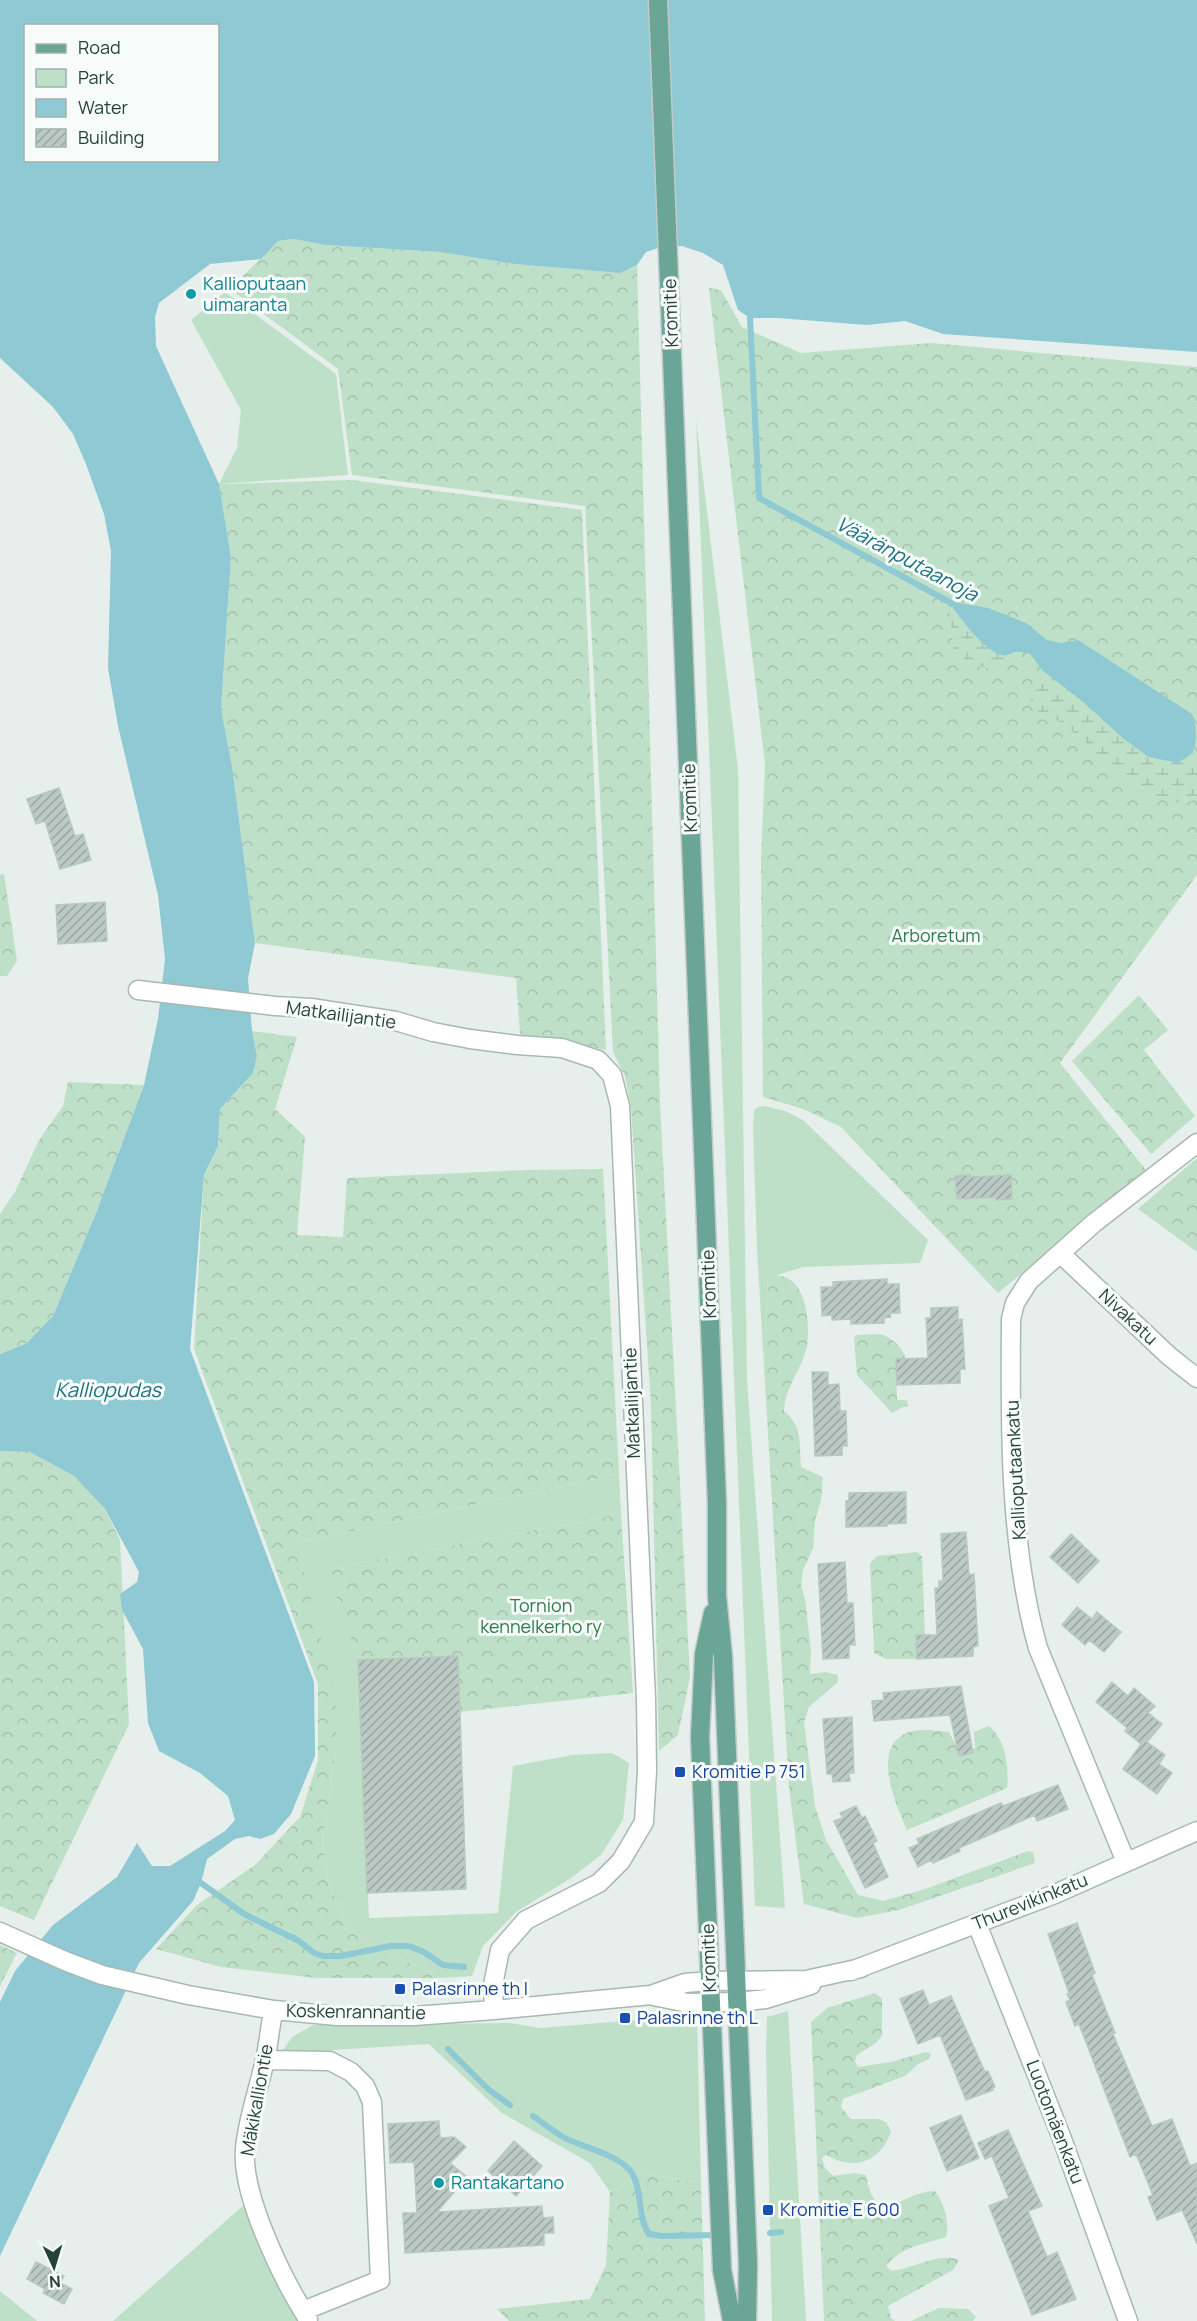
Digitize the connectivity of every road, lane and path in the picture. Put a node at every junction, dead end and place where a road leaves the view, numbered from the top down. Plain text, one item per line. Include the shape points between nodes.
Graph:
1 (658, 0) edge
2 (138, 990) dead end
3 (1197, 1143) edge
4 (1061, 1254) junction
5 (1197, 1378) edge
6 (717, 1596) junction
7 (1197, 1832) edge
8 (1126, 1862) junction
9 (977, 1924) junction
10 (0, 1932) edge
11 (861, 1968) junction
12 (736, 1980) junction
13 (710, 1981) junction
14 (651, 1995) junction
15 (711, 2002) junction
16 (737, 2002) junction
17 (274, 2010) junction
18 (494, 2010) junction
19 (265, 2060) junction
20 (306, 2316) edge
21 (732, 2321) edge
22 (747, 2321) edge
23 (1128, 2321) edge

1 - 6 main road, Kromitie via 717,1504
2 - 18 street, Matkailijantie via 311,1008 396,1021 470,1039 562,1048 598,1060 612,1075 621,1106 646,1699 644,1822 621,1862 599,1883 526,1920 500,1950 493,1985
3 - 4 street, Kallioputaankatu via 1094,1223
4 - 5 street, Nivakatu
4 - 8 street, Kallioputaankatu via 1029,1281 1015,1303 1011,1320 1014,1511 1028,1611 1038,1648
6 - 12 main road, Kromitie
6 - 13 main road, Kromitie via 704,1654 700,1737
7 - 8 street, Thurevikinkatu
8 - 9 street, Thurevikinkatu
9 - 11 street, Thurevikinkatu
9 - 23 street, Luotomäenkatu via 1061,2136
10 - 17 street, Koskenrannantie via 102,1975
11 - 12 street, Thurevikinkatu via 806,1980
11 - 16 street, Thurevikinkatu via 766,1999
12 - 13 street, Koskenrannantie
12 - 16 main road, Kromitie
13 - 14 street, Koskenrannantie via 686,1983
13 - 15 main road, Kromitie
14 - 15 street, Koskenrannantie via 688,2003
14 - 18 street, Koskenrannantie
15 - 16 street, Koskenrannantie
15 - 21 main road, Kromitie via 722,2270
16 - 22 main road, Kromitie
17 - 18 street, Koskenrannantie via 338,2016 414,2016
17 - 19 street, Mäkikalliontie
19 - 20 street, Mäkikalliontie via 245,2149 247,2175 270,2247
19 - 20 street via 330,2061 351,2072 365,2086 372,2102 380,2280

